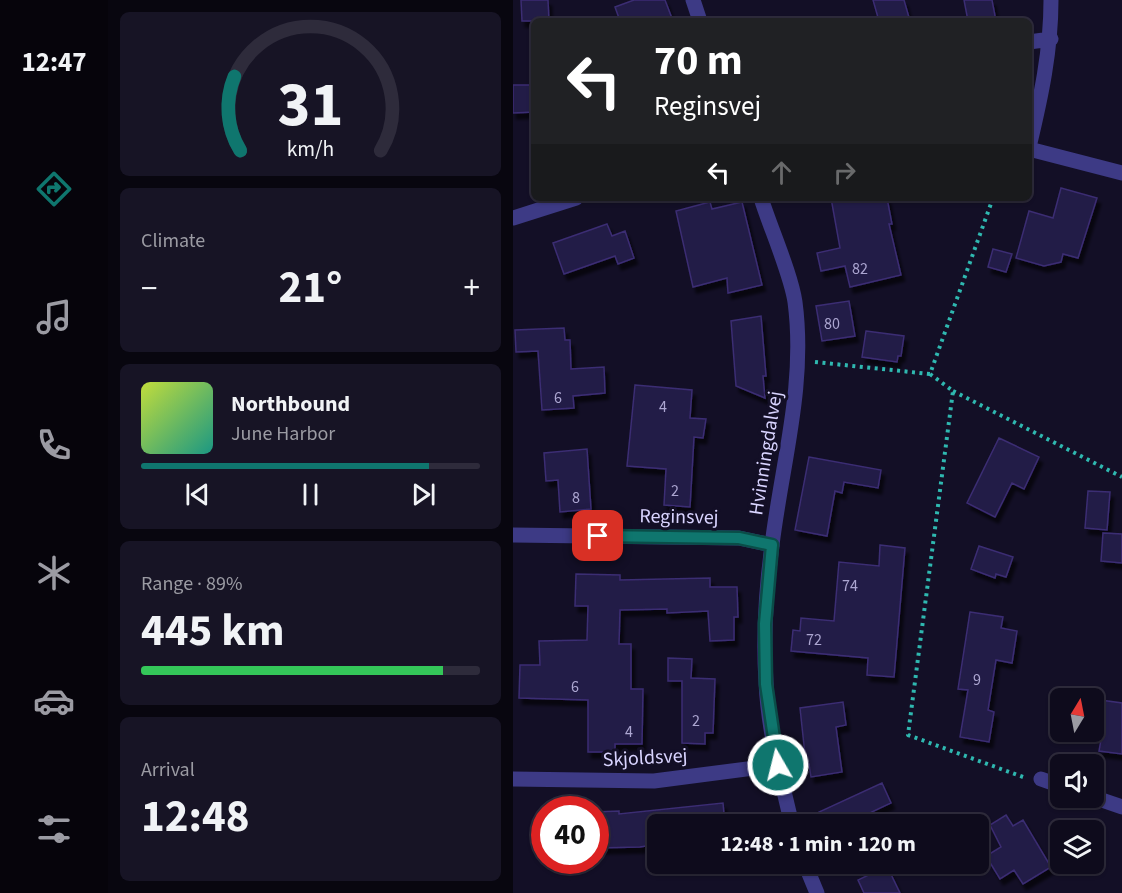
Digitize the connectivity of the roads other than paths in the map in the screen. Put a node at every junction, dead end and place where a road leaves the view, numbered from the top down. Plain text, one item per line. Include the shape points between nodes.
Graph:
1 (693, 0) edge
2 (1051, 0) edge
3 (699, 18) edge
4 (1051, 39) junction
5 (1032, 42) edge
6 (1032, 135) edge
7 (1032, 149) edge
8 (1122, 174) edge
9 (567, 201) edge
10 (762, 201) edge
11 (513, 218) edge
12 (513, 535) edge
13 (772, 545) junction
14 (778, 765) junction
15 (513, 779) edge
16 (1041, 779) road end
17 (1050, 782) edge
18 (1104, 801) edge
19 (1122, 807) edge
20 (789, 814) edge
21 (809, 874) edge
22 (817, 893) edge

1 - 3 street
2 - 4 street
4 - 5 street
4 - 6 street
7 - 8 street
9 - 11 street
10 - 13 street, Hvinningdalvej via 795,299 799,360 796,403
12 - 13 street, Reginsvej via 739,538
13 - 14 street, Hvinningdalvej via 765,624 766,684
14 - 15 street, Skjoldsvej via 654,781
14 - 20 street, Hvinningdalvej
16 - 17 street
18 - 19 street
21 - 22 street

